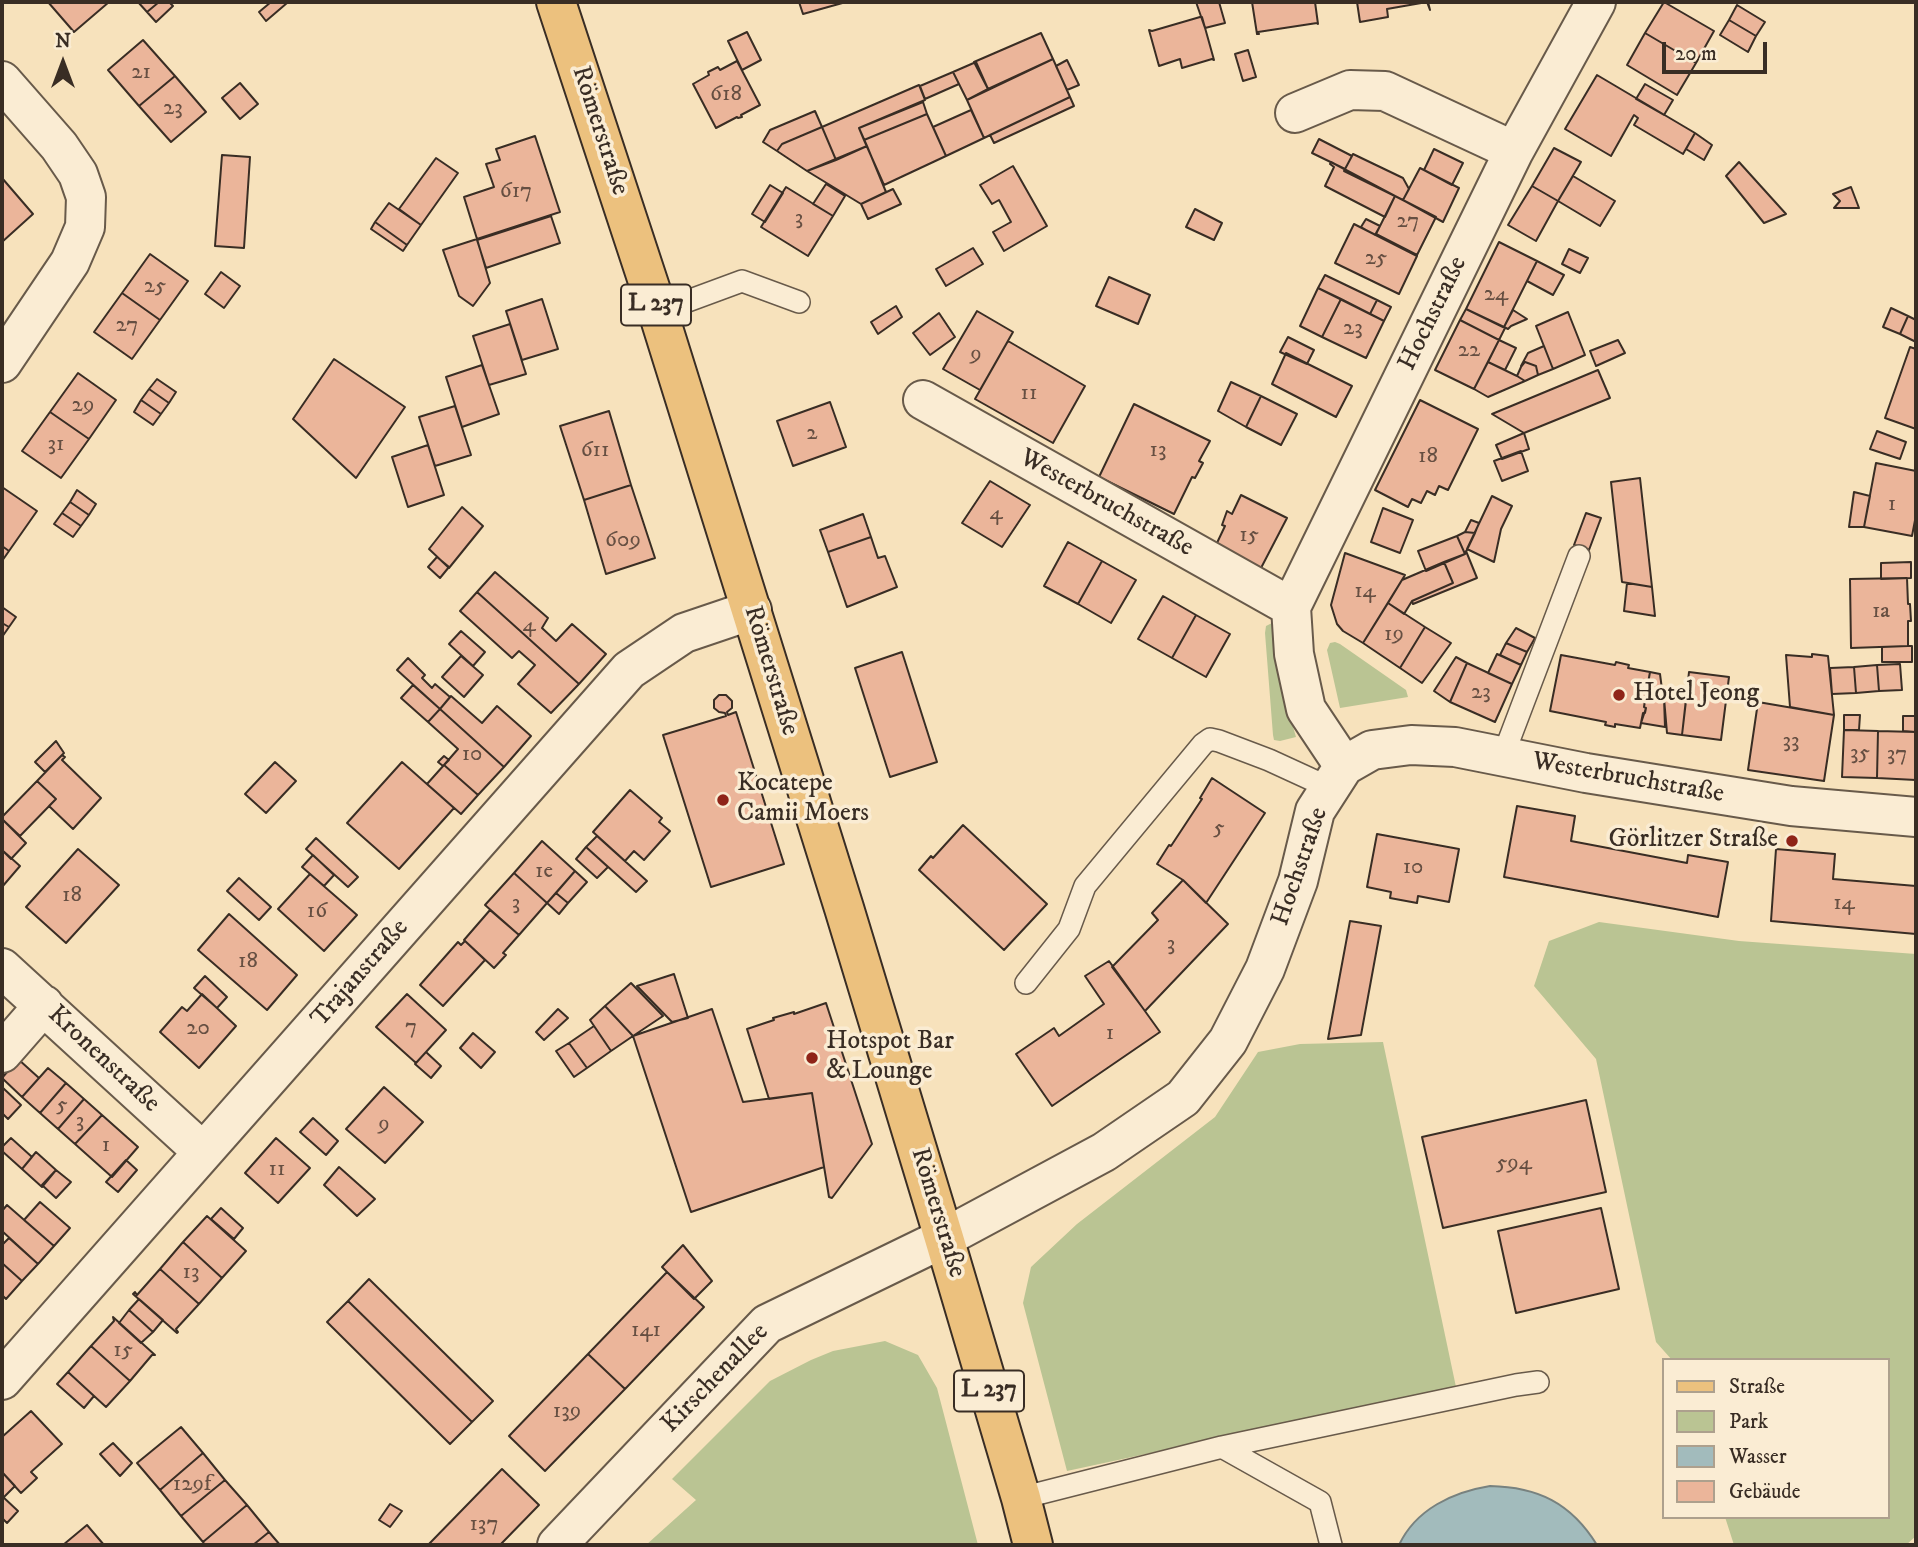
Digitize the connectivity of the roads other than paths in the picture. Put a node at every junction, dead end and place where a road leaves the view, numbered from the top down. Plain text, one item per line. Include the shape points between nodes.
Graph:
1 (556, 2) edge
2 (1596, 2) edge
3 (2, 81) edge
4 (1295, 113) dead end
5 (1514, 151) junction
6 (799, 302) dead end
7 (658, 312) junction
8 (2, 363) edge
9 (923, 400) dead end
10 (1580, 556) dead end
11 (1291, 607) junction
12 (752, 610) junction
13 (1503, 756) junction
14 (1337, 777) junction
15 (1916, 817) edge
16 (2, 968) edge
17 (1026, 983) dead end
18 (44, 1005) junction
19 (2, 1053) edge
20 (204, 1152) junction
21 (944, 1238) junction
22 (2, 1380) edge
23 (1538, 1382) dead end
24 (1222, 1447) junction
25 (1021, 1498) junction
26 (556, 1545) edge
27 (1032, 1545) edge
28 (1331, 1545) edge

1 - 7 main road, Römerstraße / L 237
2 - 5 street, Hochstraße
3 - 8 street via 59,146 78,174 86,197 85,227 70,262
4 - 5 street via 1350,90 1385,91
5 - 11 street, Hochstraße
6 - 7 lane via 742,281
7 - 12 main road, Römerstraße / L 237
9 - 11 street, Westerbruchstraße
10 - 13 lane
11 - 14 street, Hochstraße via 1294,654 1306,709
12 - 20 street, Trajanstraße via 684,633 629,670
12 - 21 main road, Römerstraße / L 237
13 - 14 street, Westerbruchstraße via 1411,745 1372,750
13 - 15 street, Westerbruchstraße via 1791,806
14 - 17 lane via 1210,739 1085,886 1069,929
14 - 21 street, Hochstraße via 1315,811 1298,881 1265,970 1228,1041 1183,1098 1104,1152
16 - 18 street, Kronenstraße
18 - 19 street
18 - 20 street, Kronenstraße
20 - 22 street, Trajanstraße
21 - 25 main road, Römerstraße / L 237
21 - 26 street, Kirschenallee via 767,1324
23 - 24 lane
24 - 25 lane
24 - 28 lane via 1320,1502
25 - 27 main road, Römerstraße / L 237

